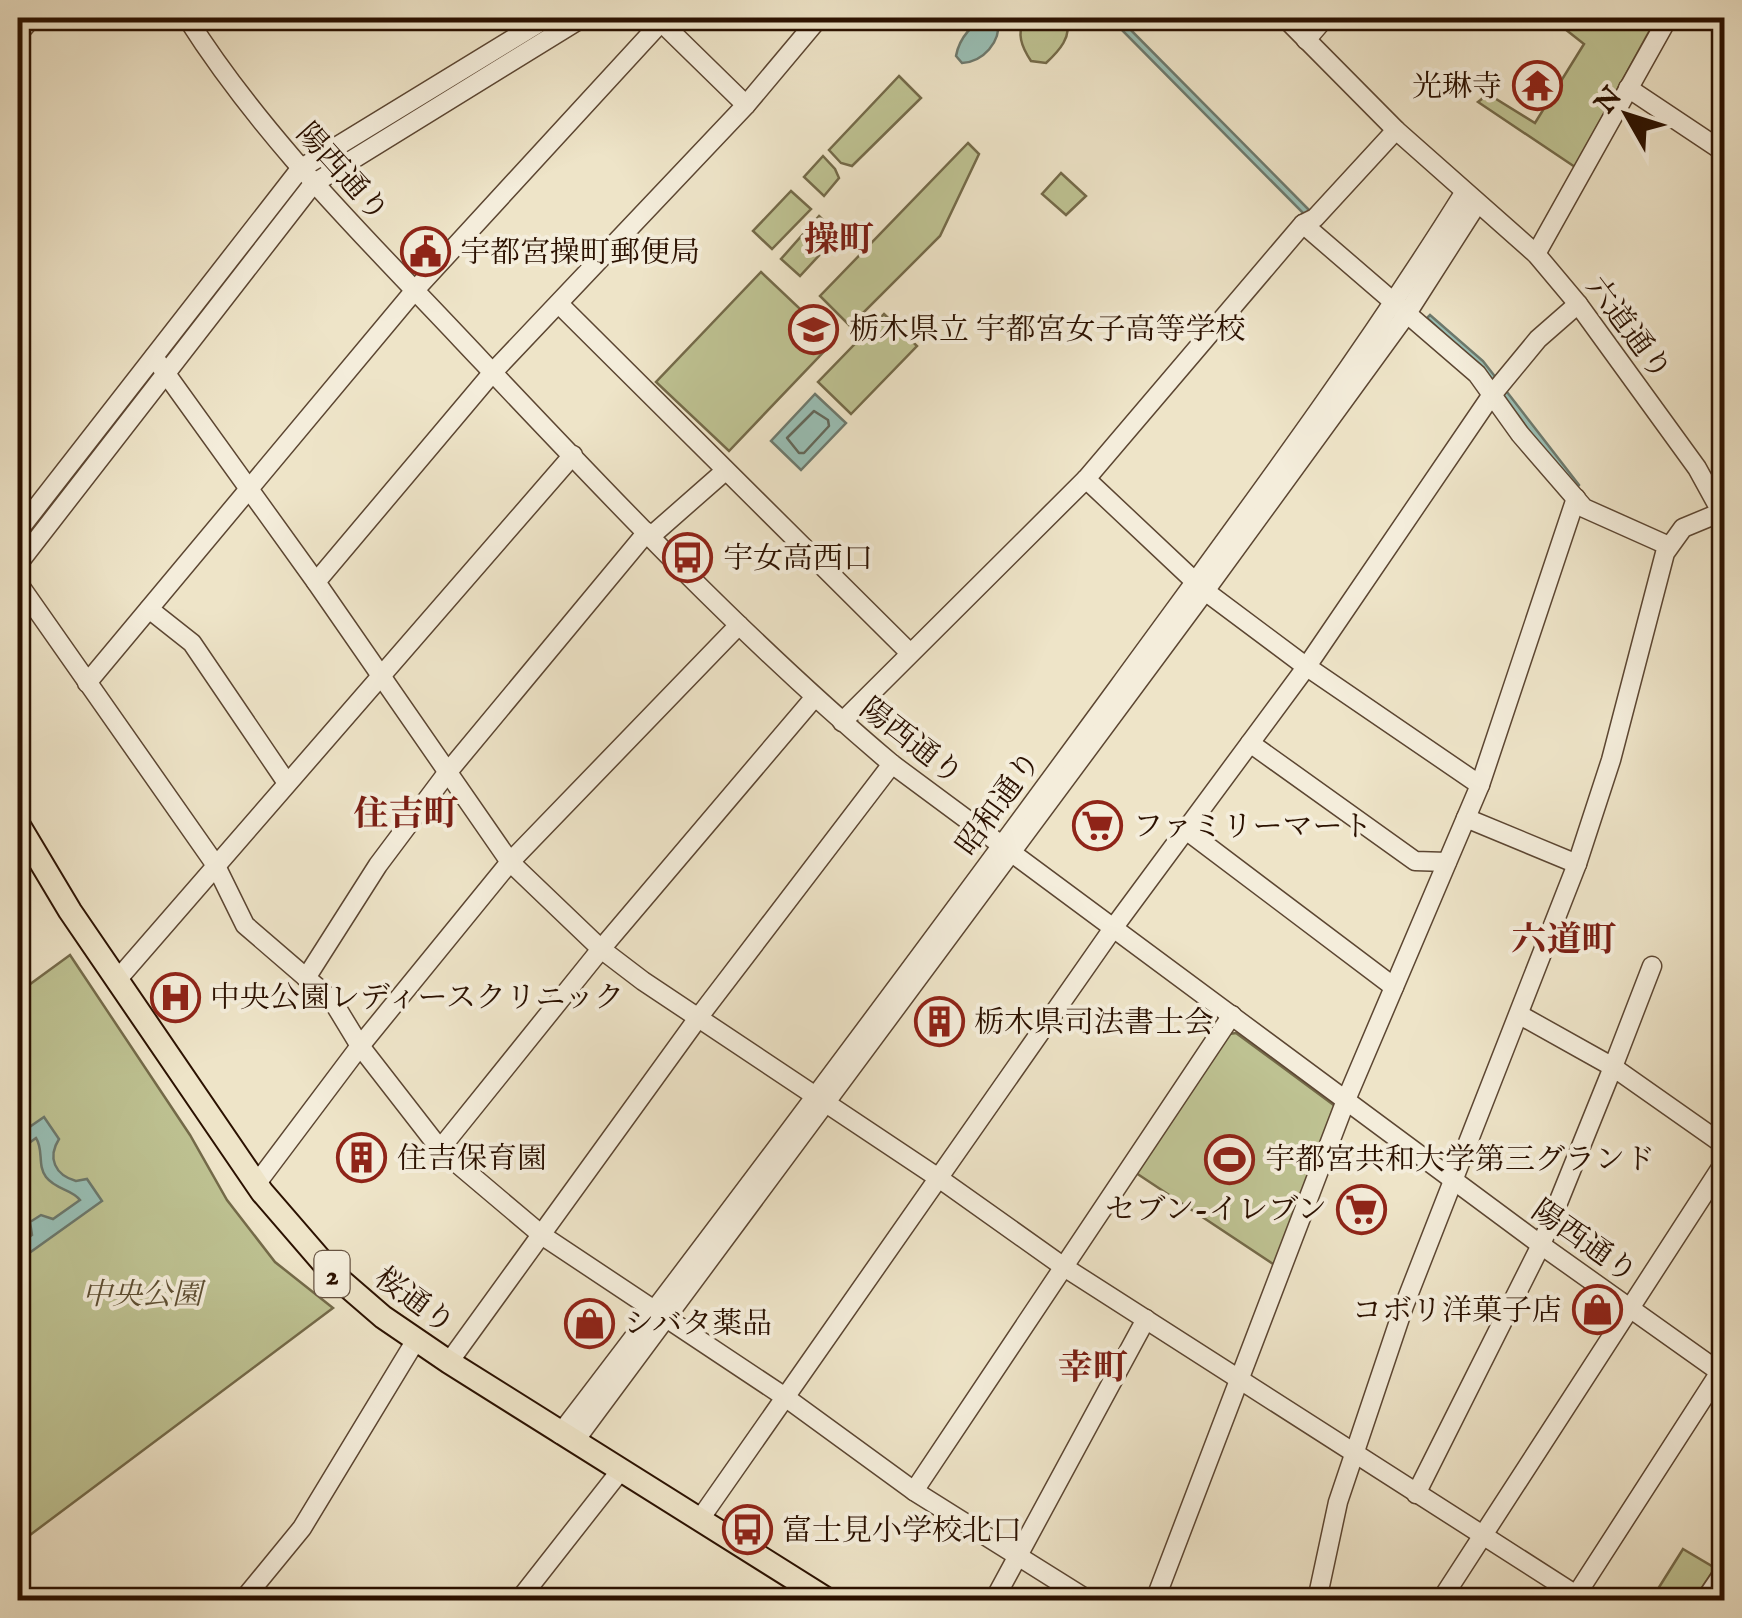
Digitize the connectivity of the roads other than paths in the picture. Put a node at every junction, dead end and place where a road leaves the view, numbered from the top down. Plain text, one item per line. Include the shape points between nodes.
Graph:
1 (32, 18) edge
2 (187, 18) edge
3 (547, 18) edge
4 (582, 18) edge
5 (819, 18) edge
6 (1285, 18) edge
7 (1325, 18) edge
8 (1668, 18) edge
9 (661, 19) edge
10 (18, 34) edge
11 (1306, 40) junction
12 (1628, 88) junction
13 (746, 105) junction
14 (1396, 130) junction
15 (1724, 152) edge
16 (300, 169) junction
17 (313, 184) junction
18 (1470, 199) junction
19 (1303, 224) junction
20 (1536, 254) junction
21 (415, 290) junction
22 (559, 304) junction
23 (1578, 304) junction
24 (1400, 310) junction
25 (154, 357) junction
26 (493, 372) junction
27 (166, 374) junction
28 (1491, 396) junction
29 (573, 454) junction
30 (724, 472) junction
31 (1086, 479) junction
32 (247, 489) junction
33 (1576, 498) junction
34 (1724, 514) edge
35 (18, 532) edge
36 (650, 534) junction
37 (1669, 546) junction
38 (18, 564) edge
39 (316, 582) junction
40 (18, 583) edge
41 (1200, 586) junction
42 (148, 608) junction
43 (739, 626) junction
44 (910, 653) junction
45 (1306, 666) junction
46 (381, 676) junction
47 (88, 683) junction
48 (814, 698) junction
49 (842, 722) junction
50 (1250, 742) junction
51 (892, 764) junction
52 (447, 773) junction
53 (287, 783) junction
54 (1480, 785) junction
55 (1466, 818) junction
56 (18, 824) edge
57 (1186, 830) junction
58 (1008, 849) junction
59 (510, 862) junction
60 (1448, 862) junction
61 (215, 864) junction
62 (1576, 864) junction
63 (1114, 928) junction
64 (600, 949) junction
65 (1652, 966) dead end
66 (306, 978) junction
67 (117, 980) junction
68 (1394, 987) junction
69 (1520, 1014) junction
70 (1232, 1015) junction
71 (698, 1018) junction
72 (360, 1046) junction
73 (1613, 1067) junction
74 (820, 1100) junction
75 (1346, 1100) junction
76 (1724, 1146) edge
77 (440, 1149) junction
78 (1724, 1163) edge
79 (940, 1178) junction
80 (1452, 1179) junction
81 (256, 1183) junction
82 (543, 1236) junction
83 (1541, 1245) junction
84 (1064, 1267) junction
85 (1631, 1308) junction
86 (662, 1314) junction
87 (1146, 1319) junction
88 (416, 1340) junction
89 (449, 1362) junction
90 (1722, 1373) edge
91 (1241, 1380) junction
92 (785, 1397) junction
93 (567, 1438) junction
94 (1354, 1454) junction
95 (621, 1470) junction
96 (914, 1490) junction
97 (1416, 1494) junction
98 (700, 1519) junction
99 (1481, 1536) junction
100 (1018, 1558) junction
101 (1724, 1572) edge
102 (1578, 1599) edge
103 (244, 1600) edge
104 (518, 1600) edge
105 (828, 1600) edge
106 (994, 1600) edge
107 (1088, 1600) edge
108 (1155, 1600) edge
109 (1317, 1600) edge
110 (1441, 1600) edge
111 (1706, 1600) edge

1 - 10 street
2 - 16 street, 陽西通り
3 - 16 street
4 - 17 street
5 - 13 street
6 - 11 street, 六道通り
7 - 11 street
8 - 12 street
9 - 13 street
9 - 21 street
11 - 14 street, 六道通り
12 - 15 street
12 - 20 street
13 - 22 street
14 - 18 street, 六道通り
14 - 19 street
16 - 17 street, 陽西通り
16 - 25 street
17 - 21 street, 陽西通り
17 - 27 street
18 - 20 street, 六道通り
18 - 24 street, 昭和通り
19 - 24 street
19 - 31 street
20 - 23 street, 六道通り
21 - 26 street, 陽西通り
21 - 32 street
22 - 26 street
22 - 30 street
23 - 28 street via 1538,339
23 - 34 street, 六道通り
24 - 28 street via 1477,374
24 - 41 street, 昭和通り
25 - 27 street
25 - 35 street
26 - 29 street, 陽西通り
26 - 39 street
27 - 32 street
27 - 38 street
28 - 33 street
28 - 45 street
29 - 36 street, 陽西通り
29 - 46 street
30 - 36 street
30 - 44 street
31 - 41 street
31 - 44 street
32 - 39 street
32 - 42 street
33 - 37 street via 1584,508
33 - 54 street
34 - 37 street via 1691,523
36 - 43 street, 陽西通り
36 - 52 street
37 - 62 street
39 - 46 street
40 - 47 street
41 - 45 street
41 - 58 street, 昭和通り
42 - 47 street
42 - 53 street via 192,643
43 - 48 street, 陽西通り
43 - 59 street
44 - 49 street
45 - 50 street
45 - 54 street
46 - 52 street
46 - 53 street
47 - 61 street
48 - 49 street, 陽西通り
48 - 64 street
49 - 51 street, 陽西通り
50 - 57 street
50 - 60 street via 1414,862
51 - 58 street, 陽西通り
51 - 71 street
52 - 59 street
52 - 66 street
53 - 61 street
54 - 55 street
55 - 60 street
55 - 62 street
56 - 67 main road, 桜通り / 2
57 - 63 street
57 - 68 street
58 - 63 street, 陽西通り
58 - 74 street, 昭和通り
59 - 64 street
59 - 72 street
60 - 68 street
61 - 66 street via 245,925
61 - 67 street
62 - 69 street
63 - 70 street, 陽西通り
63 - 79 street
64 - 71 street
64 - 77 street
65 - 73 street
66 - 72 street via 332,1000
67 - 81 main road, 桜通り / 2
68 - 75 street
69 - 73 street
69 - 80 street
70 - 75 street, 陽西通り
70 - 84 street
71 - 74 street
71 - 82 street
72 - 77 street
72 - 81 street
73 - 76 street
73 - 83 street
74 - 79 street
74 - 86 street, 昭和通り
75 - 80 street, 陽西通り
75 - 91 street
77 - 82 street
78 - 85 street
79 - 84 street
79 - 92 street
80 - 83 street, 陽西通り
80 - 94 street
81 - 88 main road, 桜通り / 2 via 332,1274
82 - 86 street
82 - 89 street
83 - 85 street, 陽西通り
83 - 97 street
84 - 87 street
84 - 96 street
85 - 90 street, 陽西通り
85 - 99 street
86 - 92 street
86 - 93 street, 昭和通り
87 - 91 street
87 - 100 street
88 - 89 main road, 桜通り / 2
88 - 103 street via 302,1528
89 - 93 main road, 桜通り / 2
90 - 102 street
91 - 94 street
91 - 108 street
92 - 96 street
92 - 98 street
93 - 95 main road, 桜通り / 2
94 - 97 street
94 - 109 street
95 - 98 main road, 桜通り / 2
95 - 104 street
96 - 100 street
97 - 99 street
98 - 105 main road, 桜通り / 2
99 - 102 street
99 - 110 street
100 - 106 street
100 - 107 street
101 - 111 street

